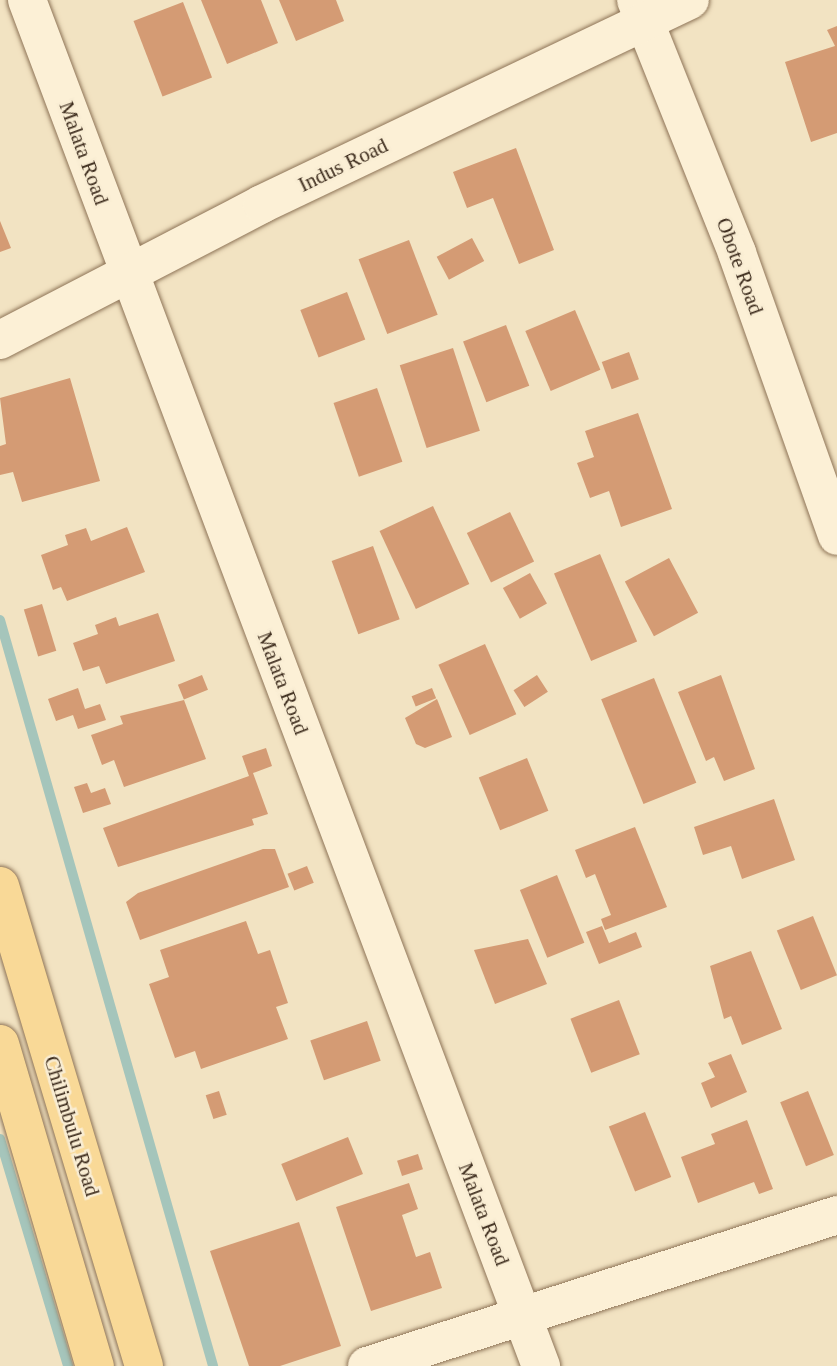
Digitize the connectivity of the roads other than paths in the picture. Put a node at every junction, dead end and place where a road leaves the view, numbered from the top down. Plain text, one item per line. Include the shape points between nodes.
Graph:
1 (27, 0) edge
2 (690, 0) edge
3 (640, 10) edge
4 (129, 275) junction
5 (0, 340) edge
6 (837, 536) edge
7 (0, 886) edge
8 (0, 1044) edge
9 (837, 1215) edge
10 (524, 1319) junction
11 (94, 1366) edge
12 (144, 1366) edge
13 (367, 1366) edge
14 (541, 1366) edge

1 - 4 street, Malata Road
2 - 3 street, Indus Road
3 - 4 street, Indus Road
3 - 6 street, Obote Road via 737,253
4 - 5 street, Indus Road
4 - 10 street, Malata Road
7 - 12 main road, Chilimbulu Road
8 - 11 main road
9 - 10 street
10 - 13 street
10 - 14 street, Malata Road

